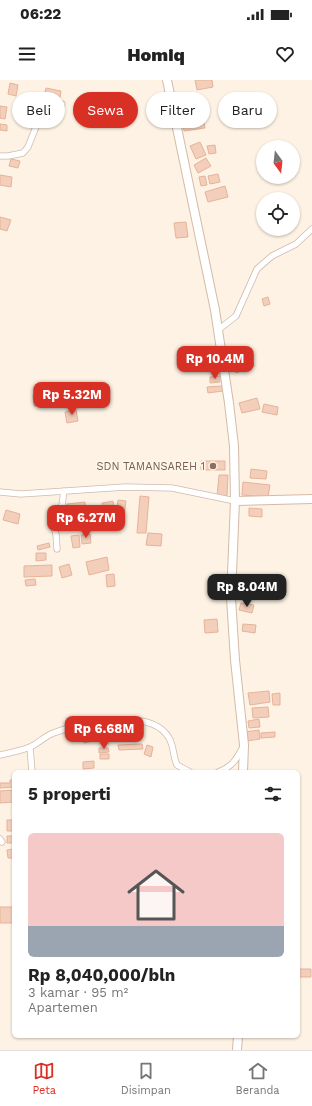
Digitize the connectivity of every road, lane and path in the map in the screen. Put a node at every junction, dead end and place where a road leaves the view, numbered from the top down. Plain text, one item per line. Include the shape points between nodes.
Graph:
1 (167, 80) edge
2 (36, 128) edge
3 (0, 156) edge
4 (312, 229) edge
5 (218, 330) junction
6 (64, 491) junction
7 (0, 492) edge
8 (312, 499) edge
9 (235, 501) junction
10 (58, 549) dead end
11 (244, 745) junction
12 (30, 747) junction
13 (0, 755) edge
14 (32, 770) edge
15 (186, 770) edge
16 (224, 770) edge
17 (244, 770) edge
18 (238, 1038) edge
19 (237, 1050) edge

1 - 5 street
2 - 3 street via 23,153
4 - 5 street via 296,244 272,256 257,268 236,316
5 - 9 street via 234,446
6 - 7 street via 22,494
6 - 9 street via 125,487 172,488
6 - 10 street via 62,504 52,517
8 - 9 street
9 - 11 street via 230,598
11 - 16 street via 233,764
11 - 17 street
12 - 13 street
12 - 14 street
12 - 15 street via 51,734 80,726 132,719 164,732 169,738 177,765
18 - 19 street

